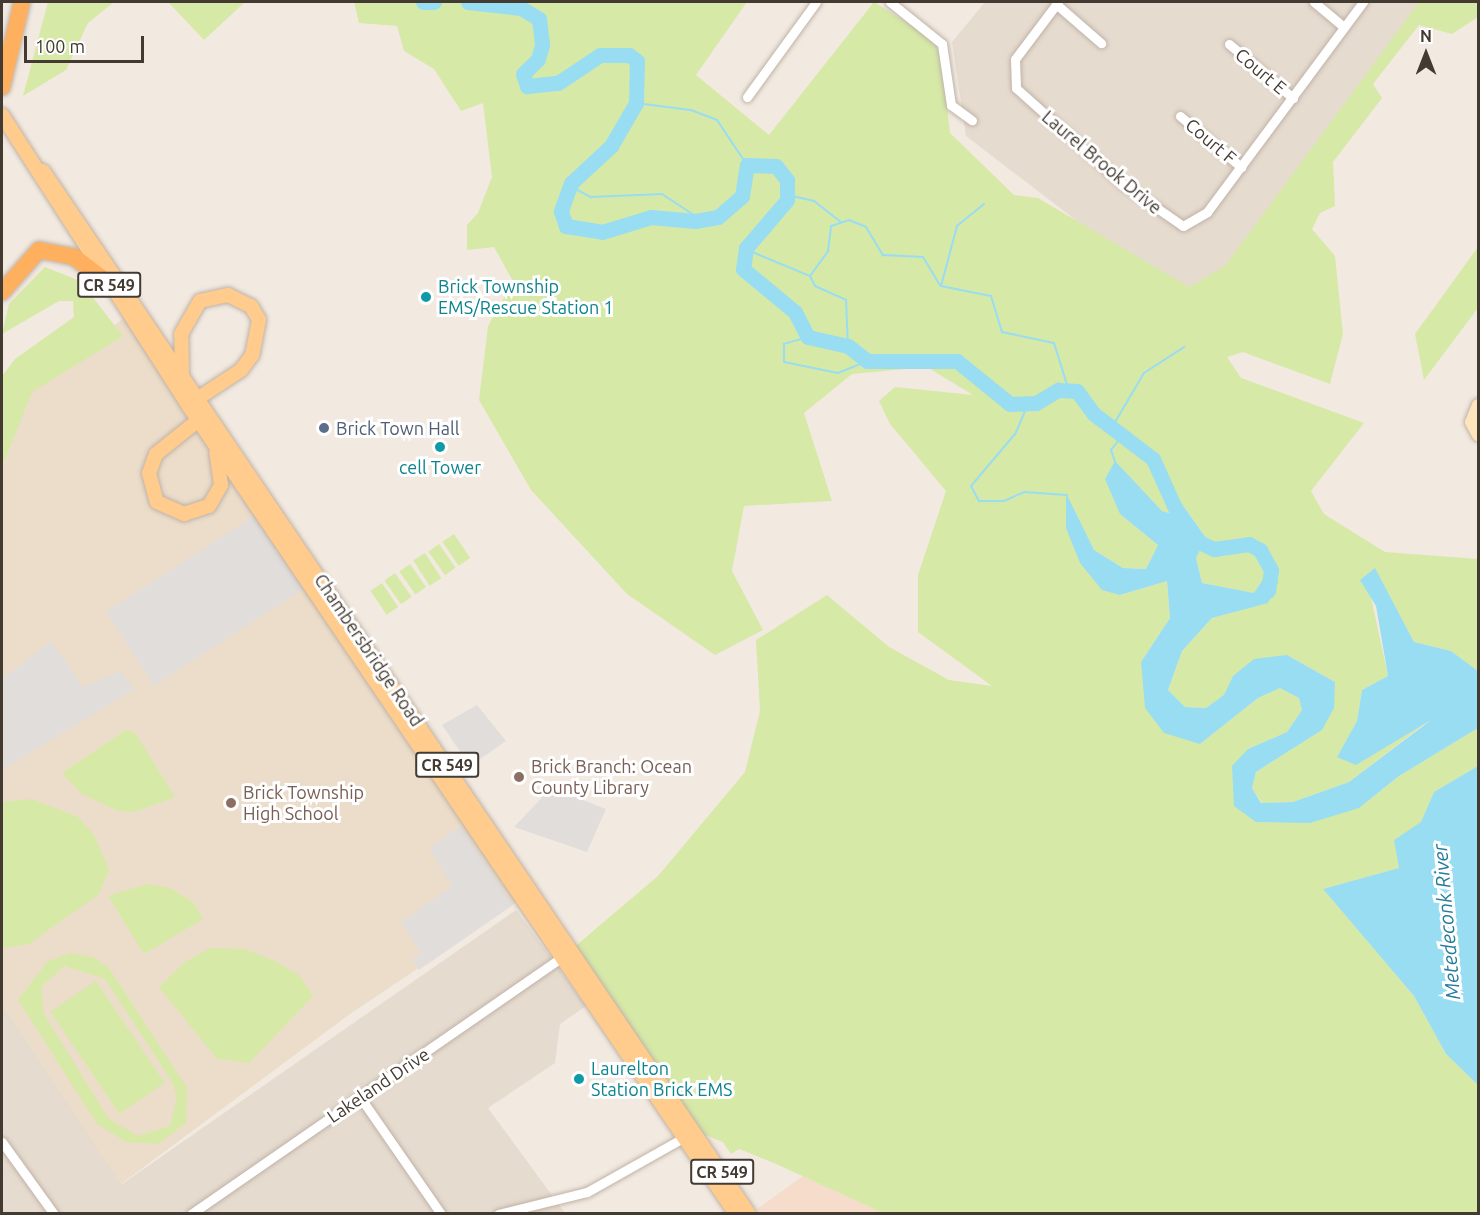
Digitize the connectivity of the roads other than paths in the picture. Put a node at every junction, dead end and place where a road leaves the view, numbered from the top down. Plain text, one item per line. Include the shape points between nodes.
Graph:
1 (22, 2) edge
2 (816, 2) edge
3 (890, 2) edge
4 (1314, 2) edge
5 (1363, 2) edge
6 (1057, 3) edge
7 (1344, 27) junction
8 (1101, 43) dead end
9 (1229, 45) dead end
10 (2, 86) edge
11 (747, 97) dead end
12 (1293, 98) junction
13 (2, 115) edge
14 (1180, 116) dead end
15 (972, 120) dead end
16 (24, 149) junction
17 (1241, 167) junction
18 (107, 282) junction
19 (2, 292) edge
20 (182, 373) junction
21 (193, 402) junction
22 (1479, 405) edge
23 (203, 416) junction
24 (1479, 435) edge
25 (211, 438) junction
26 (564, 956) junction
27 (360, 1097) junction
28 (690, 1135) junction
29 (2, 1142) edge
30 (54, 1214) edge
31 (191, 1214) edge
32 (441, 1214) edge
33 (498, 1214) edge
34 (736, 1214) edge
35 (749, 1214) edge

1 - 10 highway
2 - 11 street
3 - 15 street via 942,44 951,105
4 - 7 street
5 - 7 street, Laurel Brook Drive
6 - 8 street
6 - 17 street, Laurel Brook Drive via 1015,59 1013,83 1124,185 1176,224 1190,226
7 - 12 street, Laurel Brook Drive
9 - 12 street, Court E
12 - 17 street, Laurel Brook Drive
13 - 16 main road, Chambersbridge Road / CR 549
14 - 17 street, Court F
16 - 18 main road, Chambersbridge Road / CR 549
16 - 20 main road, Chambersbridge Road / CR 549 via 63,194
18 - 19 highway via 74,257 39,250
18 - 21 main road, Chambersbridge Road / CR 549
20 - 21 main road, Chambersbridge Road / CR 549
20 - 21 main road via 181,333 200,301 228,295 252,306 259,320 252,355 241,370
21 - 23 main road, Chambersbridge Road / CR 549
22 - 24 street via 1471,422
23 - 25 main road, Chambersbridge Road / CR 549
23 - 25 main road via 168,440 152,463 150,486 164,508 193,514 215,499 222,476
23 - 28 main road, Chambersbridge Road / CR 549
25 - 26 main road, Chambersbridge Road / CR 549
26 - 27 street, Lakeland Drive
26 - 28 main road, Chambersbridge Road / CR 549
27 - 31 street, Lakeland Drive
27 - 32 street
28 - 33 street via 587,1192
28 - 34 main road, Chambersbridge Road / CR 549
28 - 35 main road, Chambersbridge Road / CR 549
29 - 30 street

